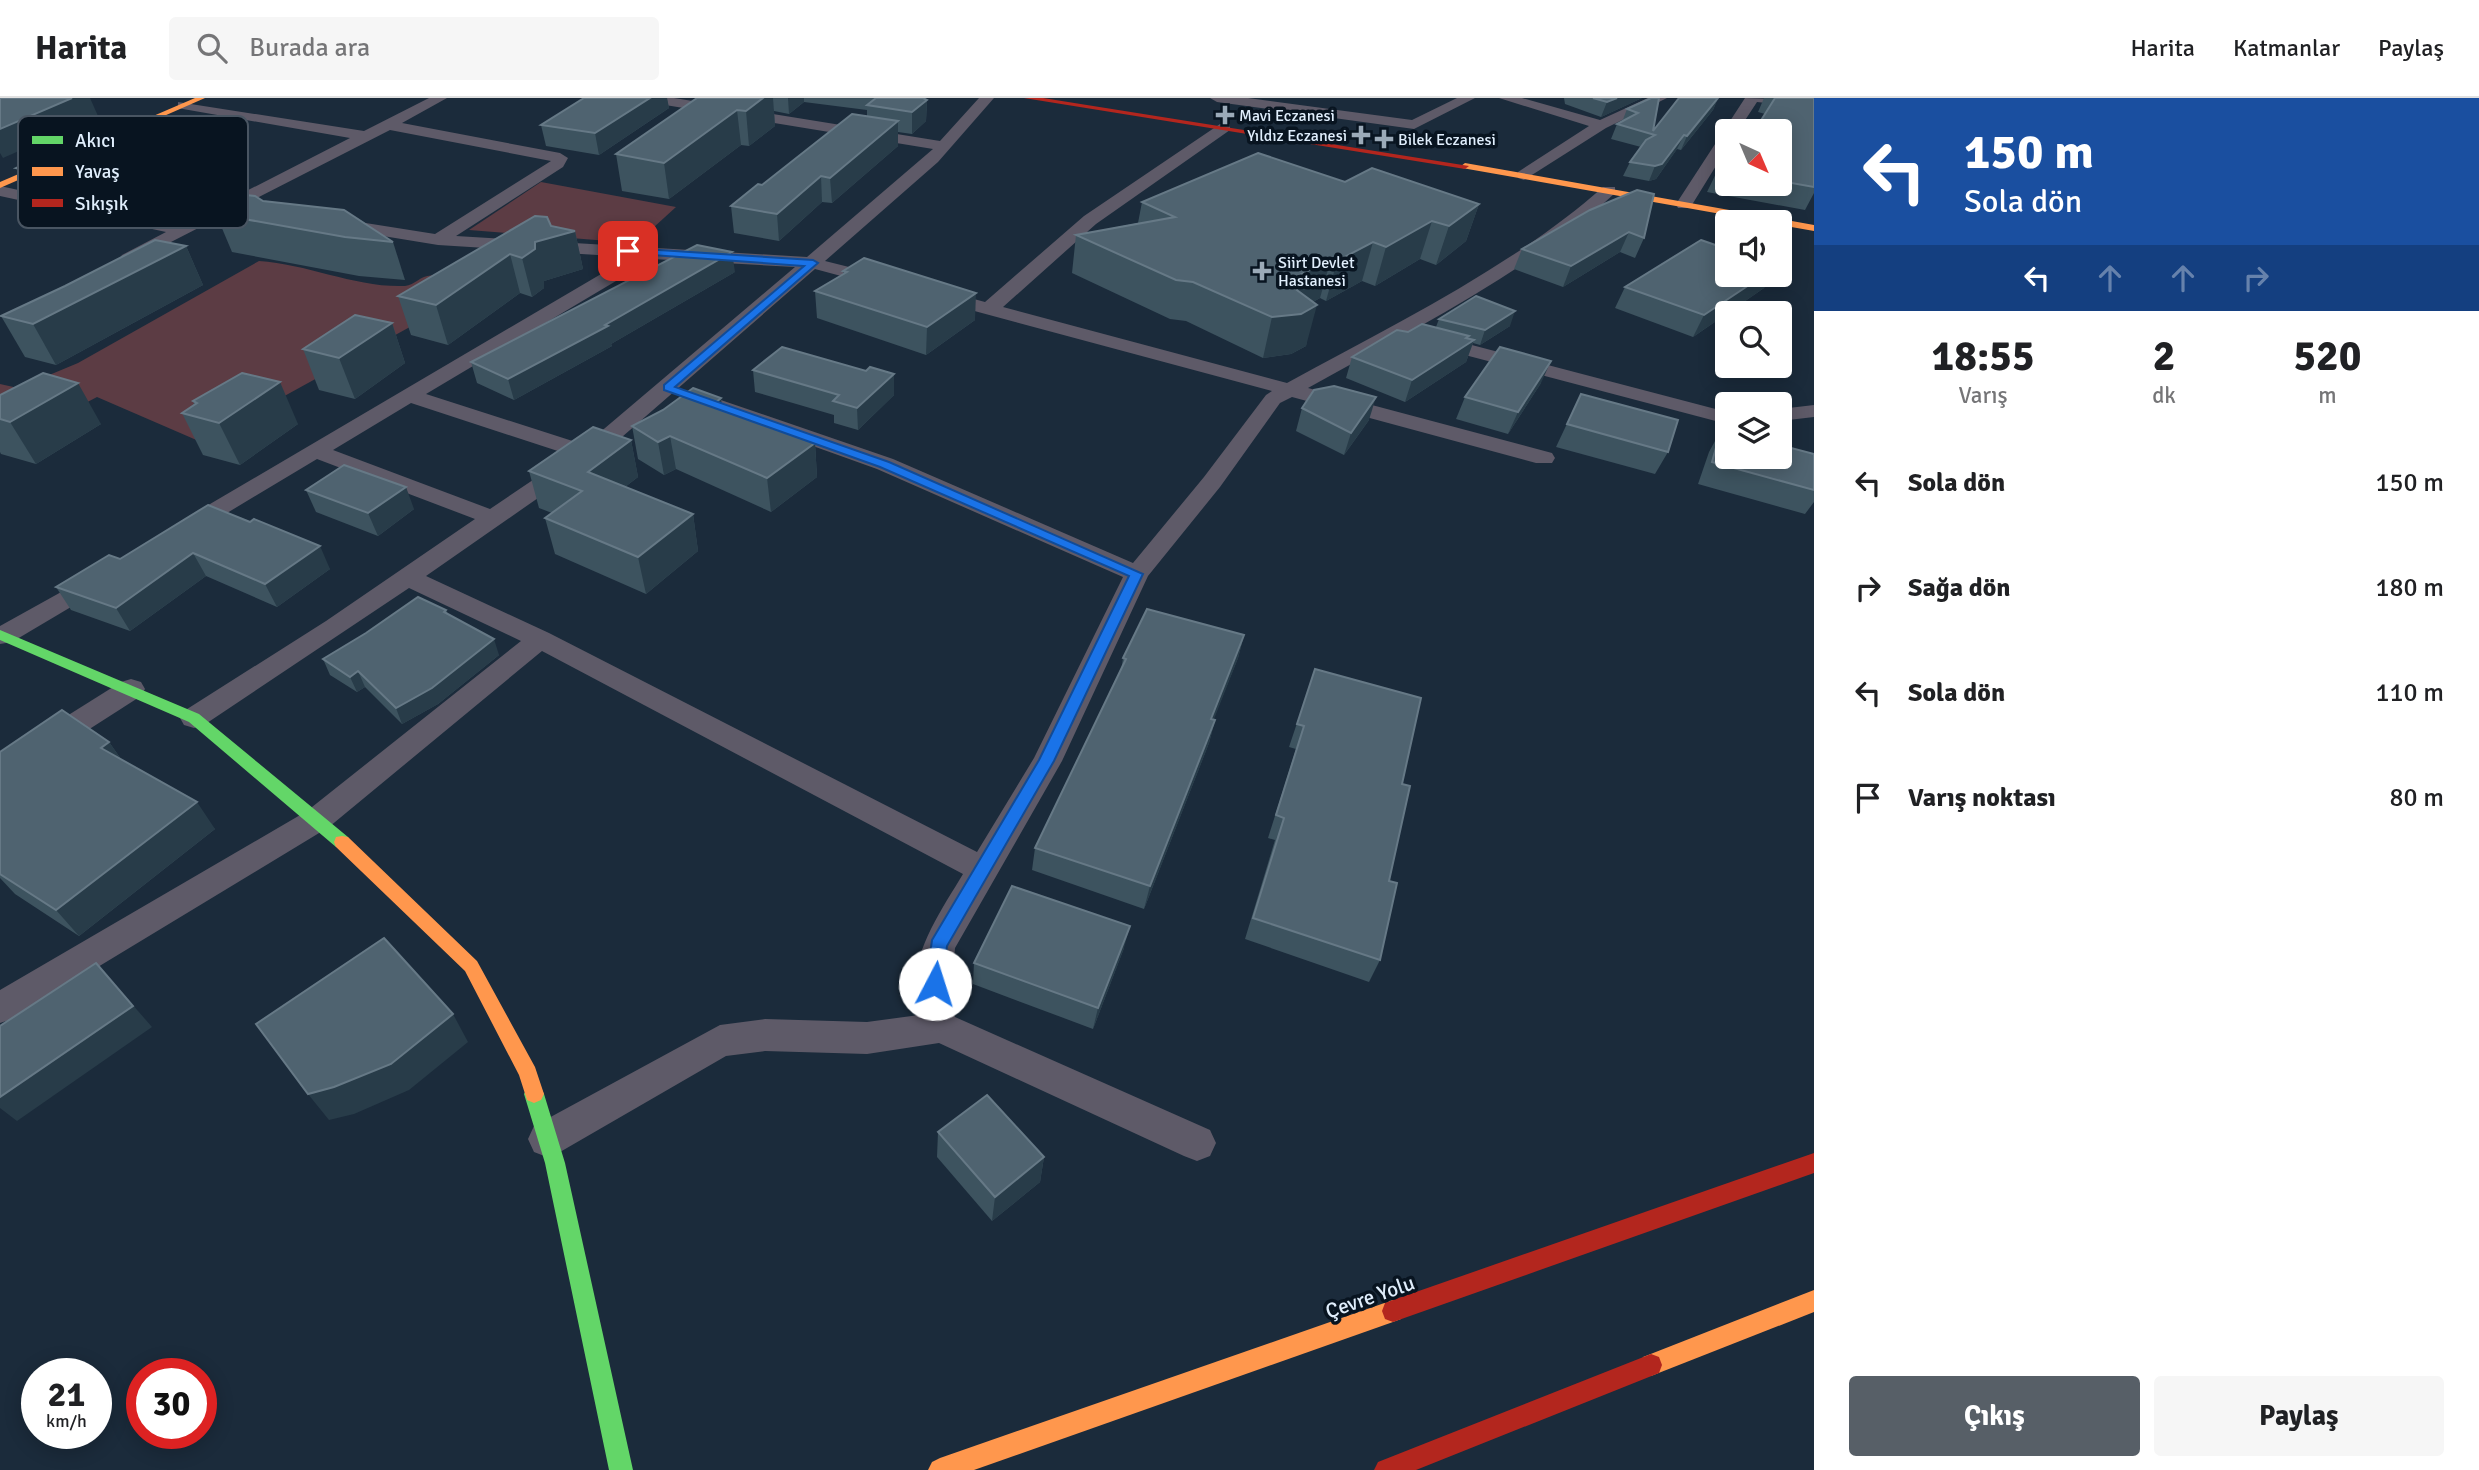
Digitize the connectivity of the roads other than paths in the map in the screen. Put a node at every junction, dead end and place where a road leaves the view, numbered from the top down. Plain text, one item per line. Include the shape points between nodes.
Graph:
1 (201, 98) edge
2 (440, 98) edge
3 (648, 98) edge
4 (987, 98) edge
5 (1028, 98) edge
6 (1057, 98) edge
7 (1217, 98) edge
8 (1468, 98) edge
9 (1506, 98) edge
10 (1660, 98) edge
11 (1752, 98) edge
12 (1759, 98) edge
13 (1549, 104) edge
14 (1814, 104) edge
15 (183, 105) junction
16 (158, 116) edge
17 (247, 116) edge
18 (248, 116) edge
19 (1739, 119) edge
20 (387, 125) junction
21 (1601, 125) junction
22 (1226, 127) junction
23 (364, 136) junction
24 (944, 146) junction
25 (1715, 155) edge
26 (1524, 175) junction
27 (18, 178) edge
28 (0, 186) edge
29 (1609, 190) junction
30 (0, 191) edge
31 (18, 195) edge
32 (248, 197) edge
33 (1684, 204) junction
34 (248, 207) edge
35 (261, 209) edge
36 (316, 219) edge
37 (174, 228) edge
38 (187, 228) edge
39 (1814, 228) edge
40 (183, 230) junction
41 (438, 240) junction
42 (651, 252) junction
43 (813, 263) junction
44 (110, 268) edge
45 (990, 308) junction
46 (1396, 331) junction
47 (668, 388) junction
48 (1288, 389) junction
49 (410, 396) junction
50 (1814, 411) edge
51 (1792, 414) edge
52 (1715, 416) edge
53 (316, 451) junction
54 (588, 453) junction
55 (1544, 458) dead end
56 (494, 518) junction
57 (159, 544) edge
58 (113, 571) edge
59 (1137, 574) junction
60 (407, 577) junction
61 (1, 636) edge
62 (540, 639) junction
63 (131, 689) junction
64 (194, 718) junction
65 (0, 772) edge
66 (318, 819) junction
67 (983, 870) junction
68 (0, 1008) edge
69 (941, 1027) junction
70 (547, 1139) junction
71 (1197, 1143) dead end
72 (1814, 1163) edge
73 (1814, 1301) edge
74 (621, 1470) edge
75 (940, 1470) edge
76 (1386, 1470) edge

1 - 15 main road
2 - 20 street
3 - 24 street
4 - 24 street
5 - 22 main road
6 - 26 main road via 1494,164
7 - 8 street via 1414,125
9 - 13 street
10 - 21 street
11 - 19 street
12 - 14 street
13 - 21 street
15 - 16 main road
15 - 17 street
18 - 23 street
20 - 23 street
20 - 41 street via 560,158
21 - 26 street
22 - 26 main road
22 - 45 street via 1090,220
23 - 32 street
24 - 43 street
25 - 33 street
26 - 29 main road
27 - 28 main road
29 - 33 main road
29 - 46 street via 1578,218
30 - 31 street
33 - 39 main road
34 - 35 street
36 - 41 street
37 - 40 street
38 - 40 street
40 - 44 street
41 - 42 street
42 - 43 street
42 - 49 street
43 - 45 street
43 - 47 street
45 - 48 street
46 - 48 street
46 - 52 street
47 - 54 street
47 - 59 street via 885,464
48 - 55 street
48 - 59 street via 1273,399
49 - 53 street
49 - 54 street
50 - 51 street
53 - 56 street
53 - 57 street
54 - 56 street
56 - 60 street
58 - 61 street
59 - 67 street via 1047,761
60 - 62 street
60 - 64 street
61 - 63 main road
62 - 66 street
62 - 67 street
63 - 64 main road
63 - 65 street
64 - 66 main road
66 - 68 street
66 - 70 main road via 471,966 528,1073
67 - 69 street via 938,946 933,1003
69 - 70 street via 867,1038 765,1035 720,1041
69 - 71 street
70 - 74 main road
72 - 75 main road, Çevre Yolu
73 - 76 main road

